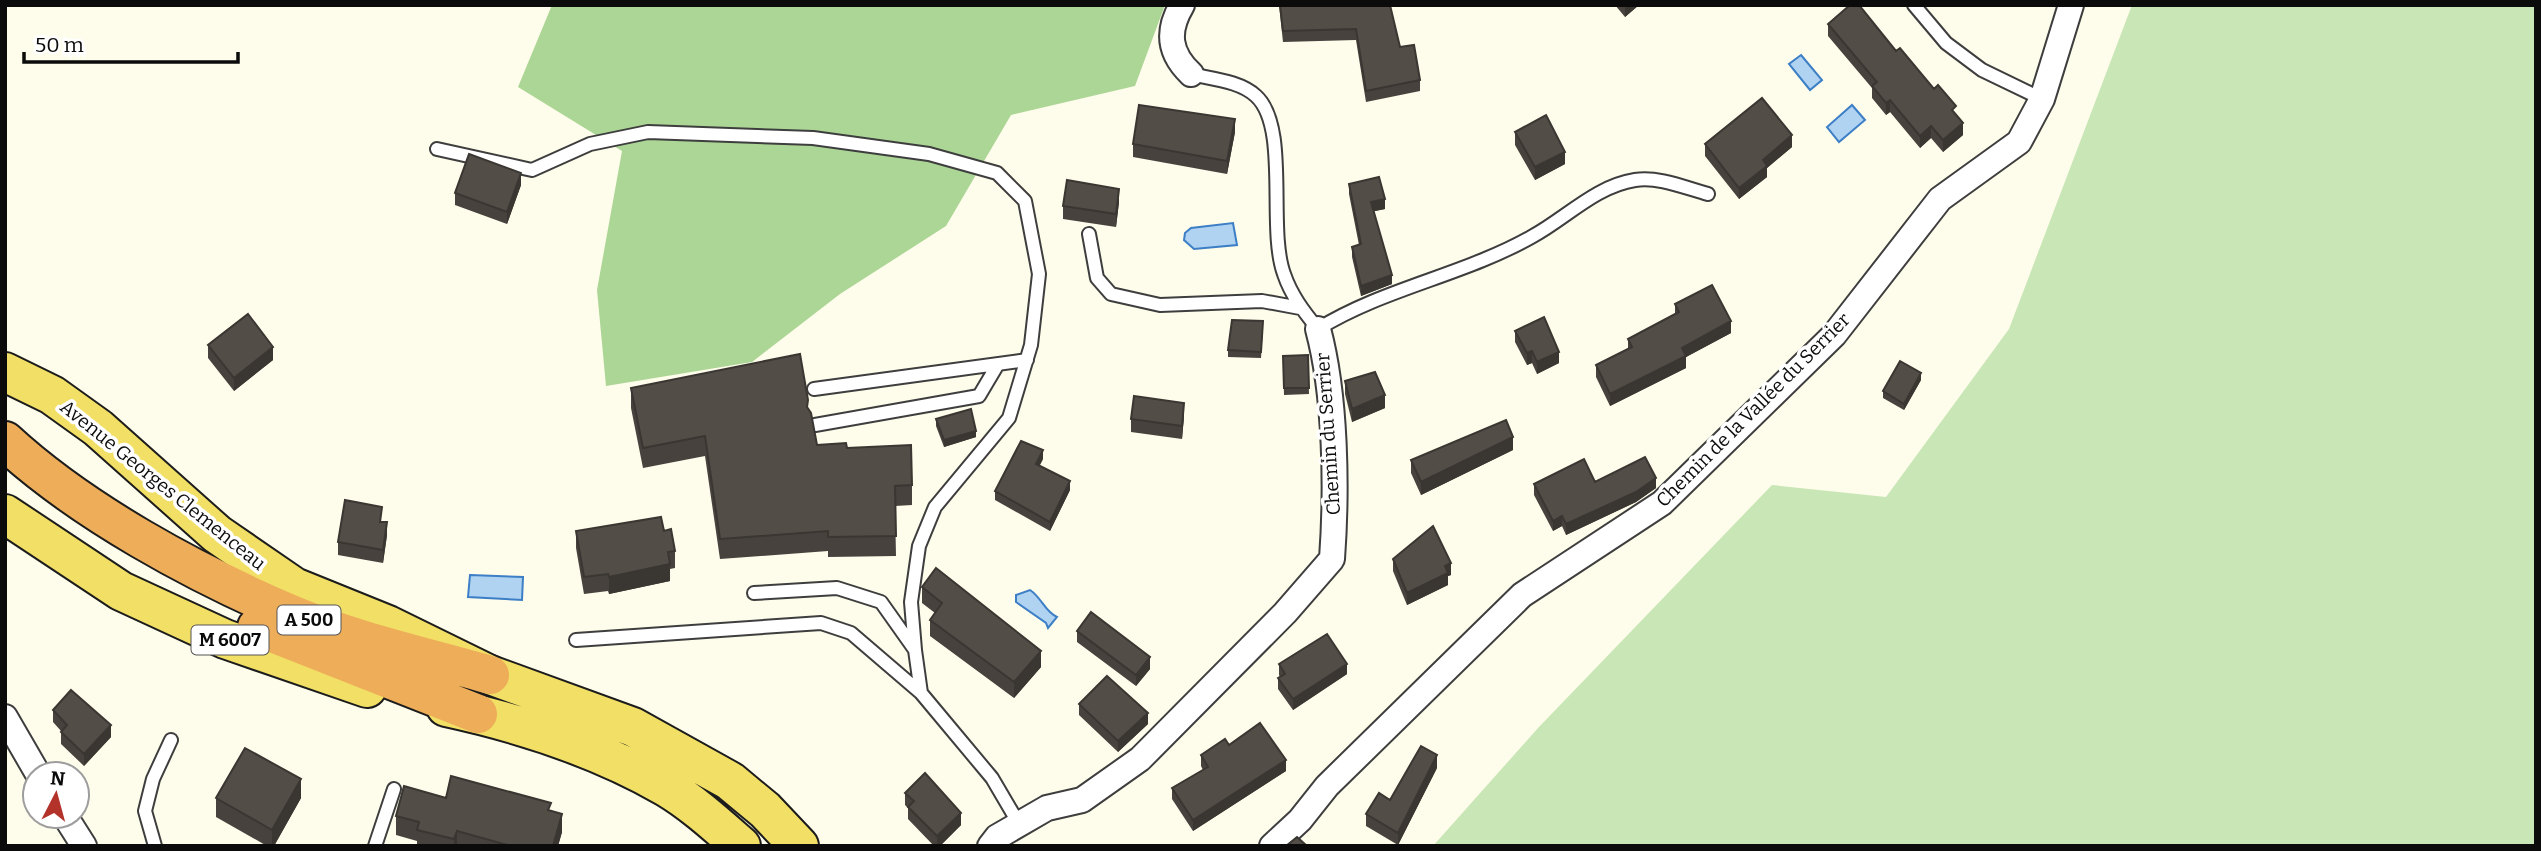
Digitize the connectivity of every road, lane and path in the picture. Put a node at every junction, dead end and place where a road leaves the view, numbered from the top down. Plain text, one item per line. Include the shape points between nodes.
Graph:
1 (1182, 5) edge
2 (1914, 5) edge
3 (2071, 5) edge
4 (1191, 74) joint
5 (2042, 99) junction
6 (437, 149) dead end
7 (1708, 194) dead end
8 (1089, 233) dead end
9 (1300, 308) junction
10 (1318, 329) junction
11 (1027, 360) junction
12 (998, 364) junction
13 (5, 372) edge
14 (814, 388) dead end
15 (815, 425) edge
16 (5, 441) edge
17 (5, 473) edge
18 (5, 514) edge
19 (133, 547) junction
20 (754, 593) dead end
21 (576, 640) dead end
22 (915, 650) junction
23 (489, 675) junction
24 (920, 693) junction
25 (478, 714) junction
26 (5, 717) edge
27 (170, 740) dead end
28 (30, 760) edge
29 (394, 789) dead end
30 (1019, 824) junction
31 (74, 830) edge
32 (84, 846) edge
33 (155, 846) edge
34 (375, 846) edge
35 (741, 846) edge
36 (799, 846) edge
37 (990, 846) edge
38 (1272, 846) edge

1 - 4 street, Chemin du Serrier via 1171,23 1175,58
2 - 5 lane via 1946,43 1982,70
3 - 5 street, Chemin de la Vallée du Serrier
4 - 9 lane, Chemin du Serrier via 1240,86 1258,97 1274,130 1276,227 1283,273
5 - 38 street, Chemin de la Vallée du Serrier via 2020,142 1940,200 1834,335 1672,494 1522,595
6 - 11 lane via 532,170 590,144 648,132 813,138 929,154 997,173 1025,201 1039,274
7 - 10 lane via 1637,179 1609,187 1532,237 1340,315
8 - 9 lane via 1097,278 1111,293 1160,305 1262,301
9 - 10 lane, Chemin du Serrier
10 - 30 street, Chemin du Serrier via 1326,359 1332,559 1140,759 1082,800 1047,808
11 - 12 lane
11 - 22 lane via 1009,418 934,507 919,547 911,602
12 - 14 lane
12 - 15 lane via 979,396
13 - 23 main road, Avenue Georges Clemenceau via 51,395 97,428 217,534 294,587 388,625
16 - 19 highway, A 500
17 - 19 highway, A 500 via 62,519
18 - 25 main road, M 6007 via 121,591 225,639 387,695
19 - 23 highway, A 500 via 292,614
19 - 25 highway, A 500 via 254,625
20 - 22 lane via 837,588 881,602
21 - 24 lane via 821,623 851,633
22 - 24 lane
23 - 36 main road, Avenue Georges Clemenceau via 633,727 677,750 730,781
24 - 30 lane via 992,778
25 - 35 main road, M 6007 via 625,765 667,788
26 - 28 street
27 - 33 lane via 145,811
29 - 34 lane
30 - 37 street via 997,836
31 - 32 street

